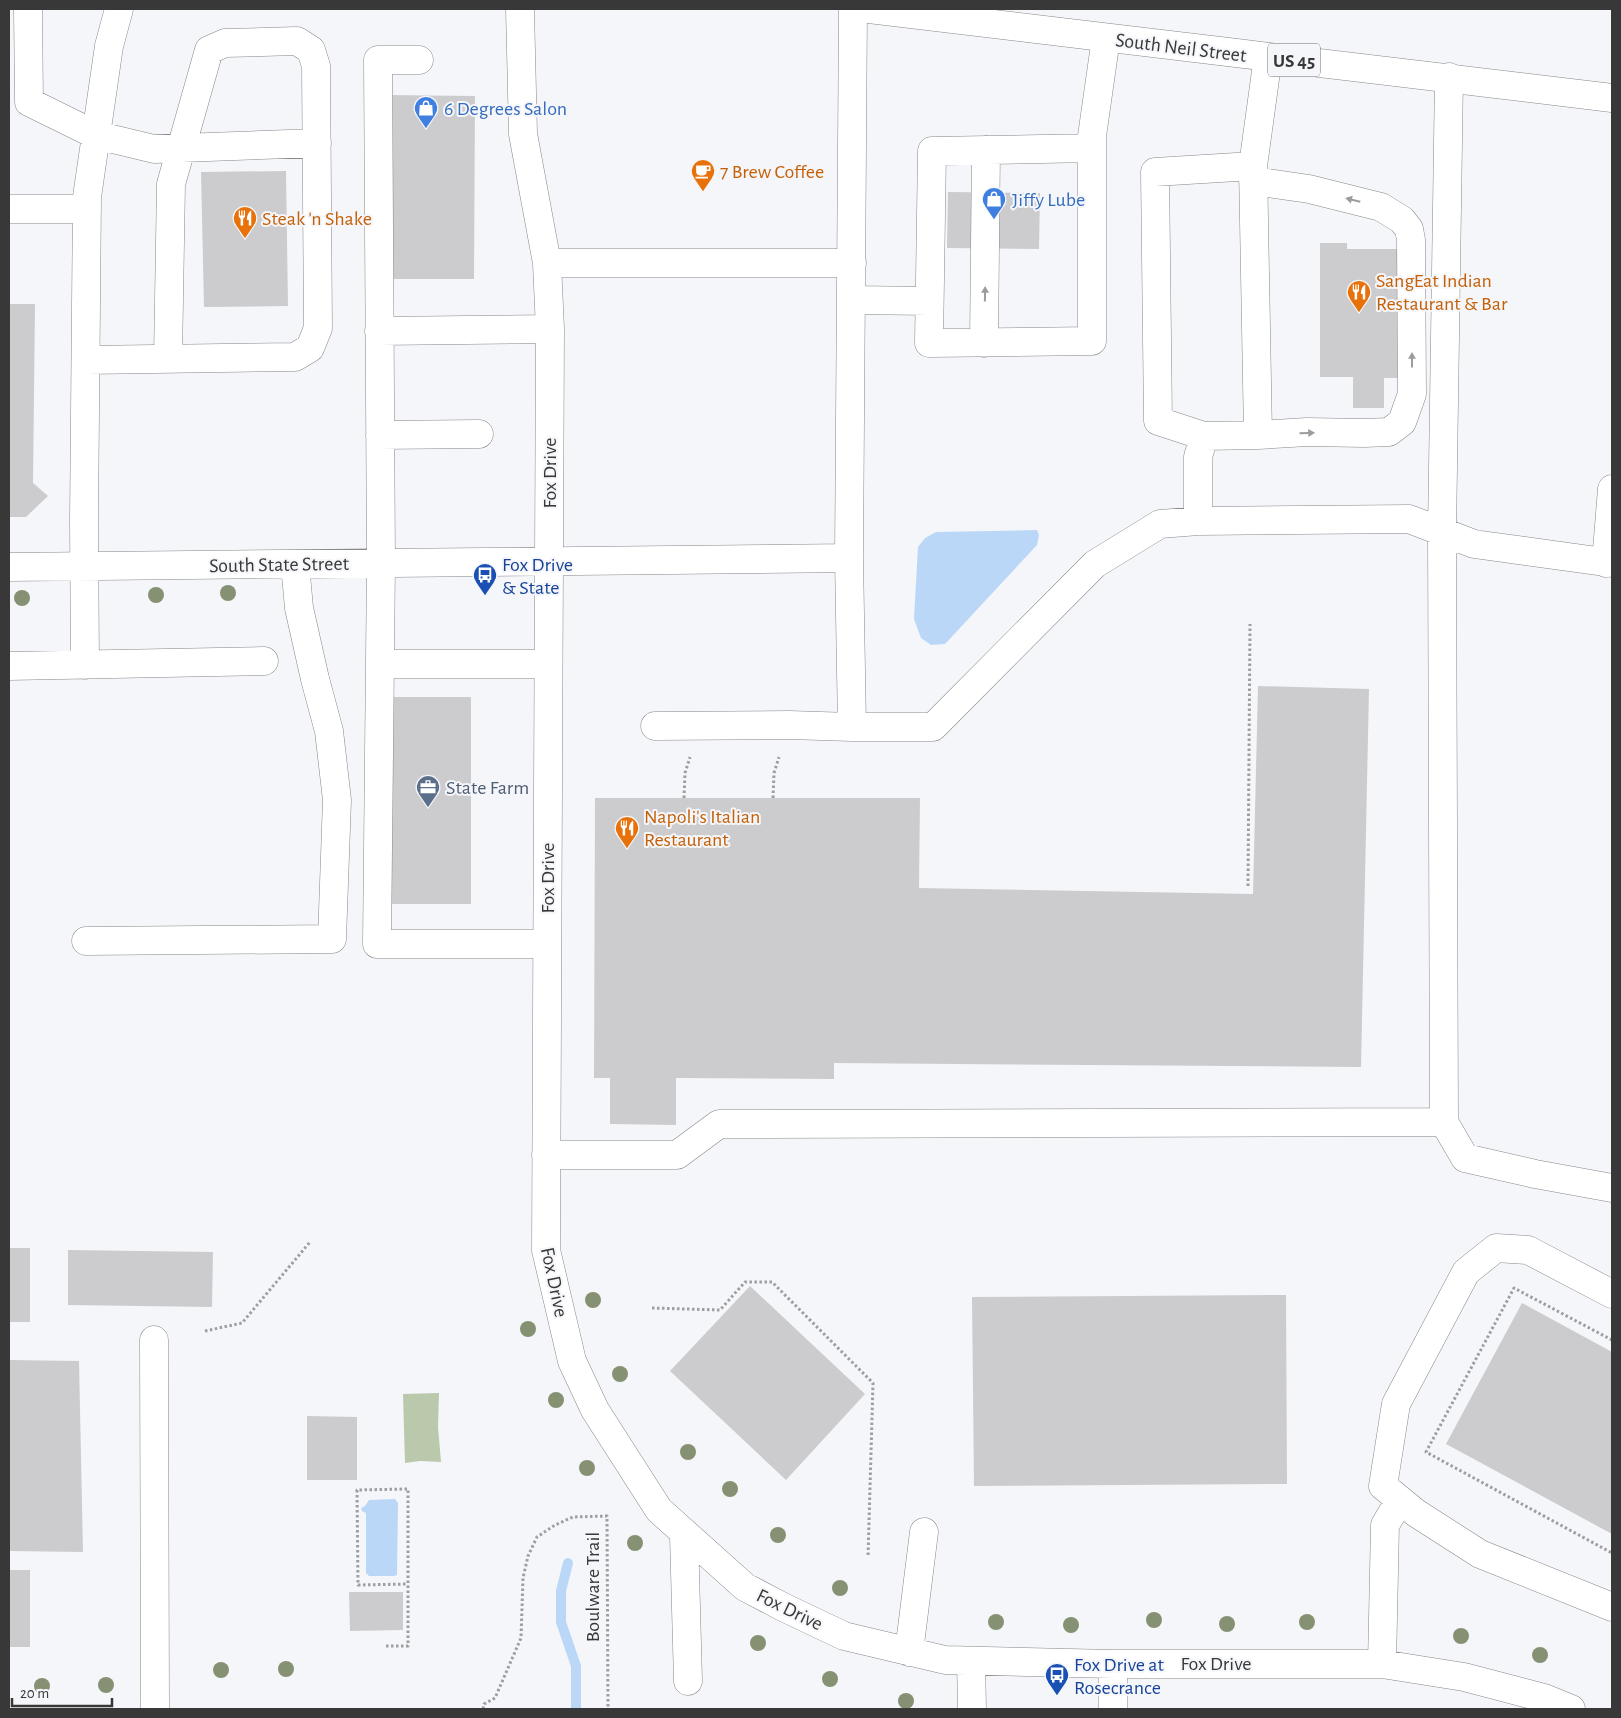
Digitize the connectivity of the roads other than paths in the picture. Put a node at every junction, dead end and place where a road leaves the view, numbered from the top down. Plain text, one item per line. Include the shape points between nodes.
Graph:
1 (28, 9) edge
2 (119, 9) edge
3 (520, 9) edge
4 (853, 9) edge
5 (869, 9) edge
6 (948, 14) edge
7 (1106, 38) junction
8 (1268, 57) junction
9 (419, 60) dead end
10 (1449, 78) junction
11 (1612, 98) edge
12 (96, 135) junction
13 (317, 143) junction
14 (180, 147) junction
15 (1092, 148) junction
16 (986, 150) junction
17 (1253, 174) junction
18 (9, 209) edge
19 (87, 209) junction
20 (852, 263) junction
21 (547, 264) junction
22 (852, 300) junction
23 (929, 301) junction
24 (550, 329) junction
25 (379, 331) junction
26 (984, 343) junction
27 (168, 358) junction
28 (86, 360) junction
29 (479, 434) dead end
30 (380, 435) junction
31 (1204, 436) junction
32 (1258, 436) junction
33 (1612, 489) edge
34 (1198, 521) junction
35 (1442, 532) junction
36 (849, 558) junction
37 (548, 562) junction
38 (381, 563) junction
39 (1609, 563) edge
40 (295, 564) junction
41 (84, 566) junction
42 (9, 567) edge
43 (264, 661) dead end
44 (380, 664) junction
45 (548, 664) junction
46 (85, 665) junction
47 (9, 666) edge
48 (655, 726) dead end
49 (852, 727) junction
50 (86, 941) dead end
51 (547, 944) junction
52 (1444, 1122) junction
53 (546, 1155) junction
54 (1612, 1188) edge
55 (1612, 1294) edge
56 (154, 1340) dead end
57 (1400, 1500) junction
58 (924, 1532) dead end
59 (684, 1534) junction
60 (1612, 1607) edge
61 (909, 1652) junction
62 (971, 1660) junction
63 (1113, 1664) junction
64 (1382, 1664) junction
65 (688, 1681) dead end
66 (155, 1709) edge
67 (972, 1709) edge
68 (1113, 1709) edge
69 (1571, 1709) edge

1 - 12 street via 28,102
2 - 12 street
3 - 21 street, Fox Drive via 524,134
4 - 20 street
5 - 6 street, South Neil Street / US 45
6 - 7 street, South Neil Street / US 45
7 - 8 street, South Neil Street / US 45
7 - 15 street
8 - 10 street, South Neil Street / US 45
8 - 17 street
9 - 25 street via 378,60
10 - 11 street, South Neil Street / US 45
10 - 35 street
12 - 14 street via 154,149
12 - 19 street
13 - 14 street
13 - 14 street via 316,66 311,50 297,41 225,43 209,50
13 - 27 street via 318,328 310,348 295,357
14 - 27 street via 171,184
15 - 16 street
15 - 26 street via 1092,341
16 - 23 street via 932,151
26 -> 16 street
17 - 31 street via 1155,172 1158,421
17 - 32 street
32 -> 17 street via 1307,432 1389,432 1402,422 1412,394 1411,240 1409,229 1402,220 1381,207
18 - 19 street
19 - 28 street
20 - 21 street
20 - 22 street
21 - 24 street, Fox Drive
22 - 23 street
22 - 36 street
23 - 26 street via 929,343
24 - 25 street
24 - 37 street, Fox Drive
25 - 30 street
27 - 28 street
28 - 41 street
29 - 30 street
30 - 38 street
31 - 32 street
31 - 34 street via 1198,457
33 - 39 street
34 - 35 street via 1409,519
34 - 49 street via 1160,524 1095,564 933,727
35 - 39 street via 1474,544
35 - 52 street
36 - 37 street, South State Street
36 - 49 street
37 - 38 street, South State Street
37 - 45 street, Fox Drive
38 - 40 street, South State Street
38 - 44 street
40 - 41 street, South State Street
40 - 50 street via 299,608 330,731 337,800 332,939
41 - 42 street, South State Street
41 - 46 street
43 - 46 street
44 - 45 street
44 - 51 street via 377,944
45 - 51 street, Fox Drive
46 - 47 street
48 - 49 street
51 - 53 street, Fox Drive
52 - 53 street via 719,1124 677,1155
52 - 54 street via 1465,1158
53 - 59 street, Fox Drive via 546,1250 572,1361 595,1410 659,1510
55 - 57 street via 1528,1250 1496,1248 1466,1272 1396,1404 1383,1486
56 - 66 street
57 - 60 street via 1480,1554
57 - 64 street via 1385,1525
58 - 61 street
59 - 61 street, Fox Drive via 745,1587 783,1607 844,1636
59 - 65 street
61 - 62 street, Fox Drive via 945,1660
62 - 63 street, Fox Drive
62 - 67 street
63 - 64 street, Fox Drive
63 - 68 street
64 - 69 street, Fox Drive via 1464,1677 1544,1698

